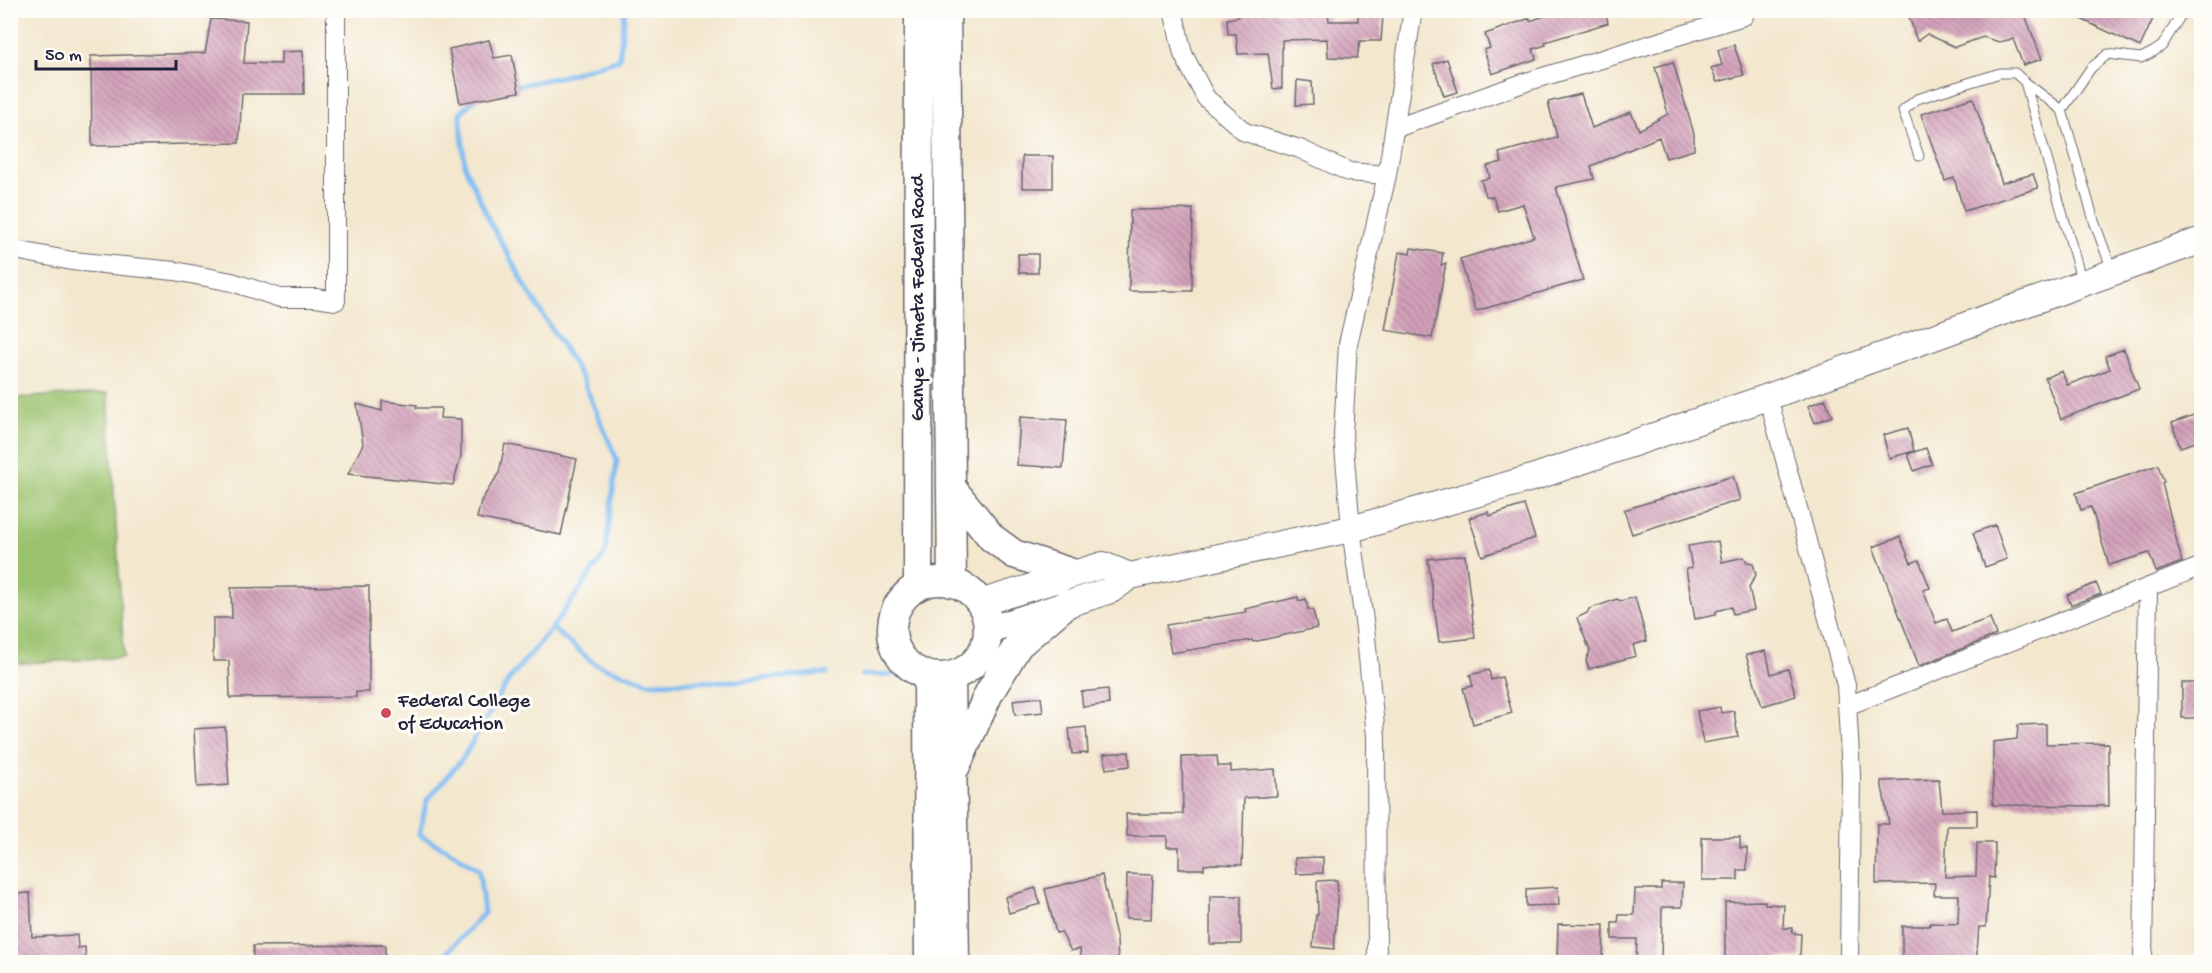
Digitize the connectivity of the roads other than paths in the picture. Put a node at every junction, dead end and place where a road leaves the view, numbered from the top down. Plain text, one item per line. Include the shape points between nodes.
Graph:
1 (336, 10) edge
2 (919, 10) edge
3 (946, 10) edge
4 (1173, 10) edge
5 (1413, 10) edge
6 (2184, 10) edge
7 (1744, 16) dead end
8 (2025, 81) junction
9 (2062, 110) junction
10 (1396, 128) junction
11 (1919, 156) dead end
12 (1387, 175) junction
13 (2202, 240) edge
14 (10, 249) edge
15 (2113, 272) junction
16 (2082, 282) junction
17 (1768, 397) junction
18 (951, 487) junction
19 (1351, 530) junction
20 (2202, 566) edge
21 (1072, 573) junction
22 (1130, 576) junction
23 (952, 583) junction
24 (918, 586) junction
25 (2148, 587) junction
26 (980, 603) junction
27 (1066, 604) junction
28 (988, 630) junction
29 (939, 676) junction
30 (1847, 706) junction
31 (953, 774) junction
32 (928, 963) edge
33 (955, 963) edge
34 (1377, 963) edge
35 (1849, 963) edge
36 (2143, 963) edge

1 - 14 street via 336,301 280,298 232,282 175,271 72,261
2 - 24 main road, Ganye - Jimeta Federal Road
3 - 18 main road, Ganye - Jimeta Federal Road
4 - 12 street via 1183,54 1206,98 1245,132 1300,149 1348,172
5 - 10 street
6 - 9 lane via 2162,46 2141,58 2108,54 2091,68
7 - 10 street via 1526,82
8 - 9 lane
8 - 11 lane via 2015,72 2000,72 1917,99 1903,111
8 - 16 lane
9 - 15 lane
10 - 12 street
12 - 19 street via 1348,344 1343,435
13 - 15 main road
15 - 16 main road
16 - 17 main road
17 - 19 main road via 1532,478
17 - 30 street via 1843,675
18 - 21 main road via 992,538 1014,554
18 - 23 main road, Ganye - Jimeta Federal Road
19 - 22 main road
19 - 34 street via 1376,736
20 - 25 street
21 - 22 main road via 1103,565
21 - 26 main road
22 - 27 main road via 1111,591
23 - 24 main road via 929,582
23 - 26 main road
24 - 29 main road via 895,612 892,634 908,665
25 - 30 street
25 - 36 street
26 - 28 main road
27 - 28 main road
27 - 31 main road via 1018,645 989,693
28 - 29 main road via 985,647 972,665
29 - 31 main road
29 - 32 main road
30 - 35 street via 1851,774
31 - 33 main road

